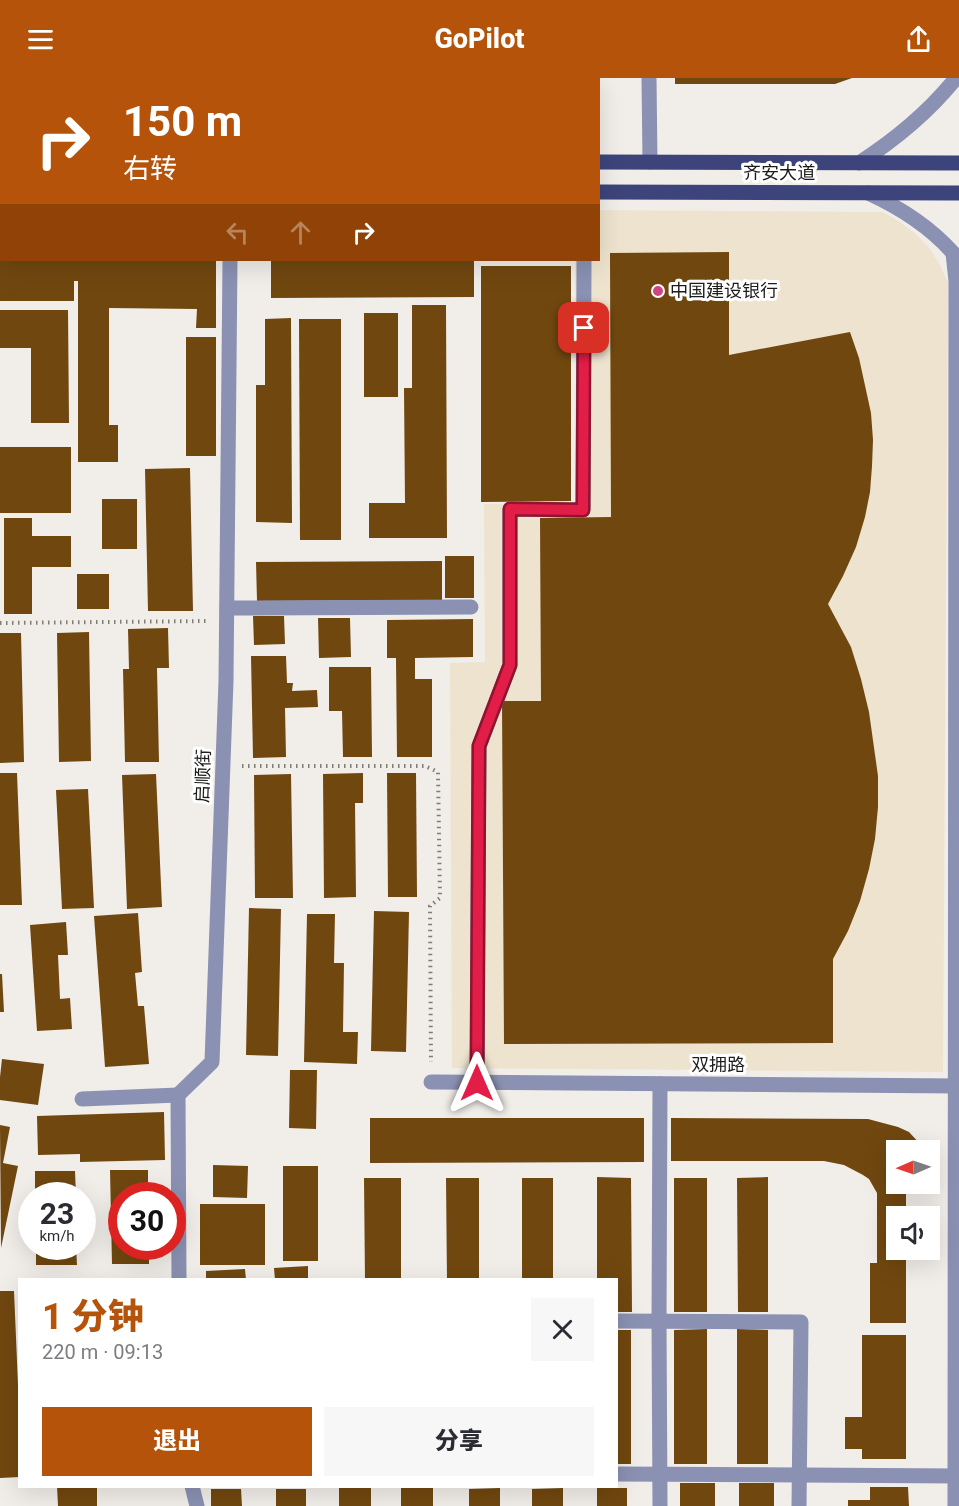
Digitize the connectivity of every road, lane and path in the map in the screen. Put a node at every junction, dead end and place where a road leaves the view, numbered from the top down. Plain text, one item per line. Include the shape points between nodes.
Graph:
1 (649, 78) edge
2 (955, 79) edge
3 (600, 162) edge
4 (650, 162) junction
5 (859, 163) junction
6 (959, 163) edge
7 (600, 192) edge
8 (868, 193) junction
9 (959, 193) edge
10 (956, 257) edge
11 (230, 261) edge
12 (584, 261) edge
13 (471, 607) dead end
14 (226, 614) junction
15 (0, 623) edge
16 (223, 766) junction
17 (431, 1082) joint
18 (477, 1083) junction
19 (660, 1084) junction
20 (957, 1086) edge
21 (177, 1095) junction
22 (82, 1099) dead end
23 (179, 1278) edge
24 (618, 1320) edge
25 (659, 1321) junction
26 (618, 1474) edge
27 (660, 1474) junction
28 (800, 1475) junction
29 (957, 1476) edge
30 (192, 1488) edge
31 (197, 1506) edge
32 (660, 1506) edge
33 (799, 1506) edge
34 (955, 1506) edge

1 - 4 street
2 - 5 street via 912,125
3 - 4 main road, 齐安大道
4 - 5 main road, 齐安大道
5 - 6 main road, 齐安大道
7 - 8 main road, 齐安大道
8 - 9 main road, 齐安大道
8 - 10 street via 913,218
10 - 20 street
11 - 14 street, 启顺街
12 - 18 street via 583,510 510,509 510,665 479,746
13 - 14 street
14 - 15 path
14 - 16 street, 启顺街
16 - 17 path via 425,765 438,772 440,898 429,906
16 - 21 street, 启顺街 via 212,1062
17 - 18 street, 双拥路
18 - 19 street, 双拥路
19 - 20 street, 双拥路
19 - 25 street
20 - 29 street
21 - 22 street
21 - 23 street
24 - 25 street
25 - 27 street
25 - 28 street via 801,1322
26 - 27 street
27 - 28 street
27 - 32 street
28 - 29 street
28 - 33 street
29 - 34 street
30 - 31 street

